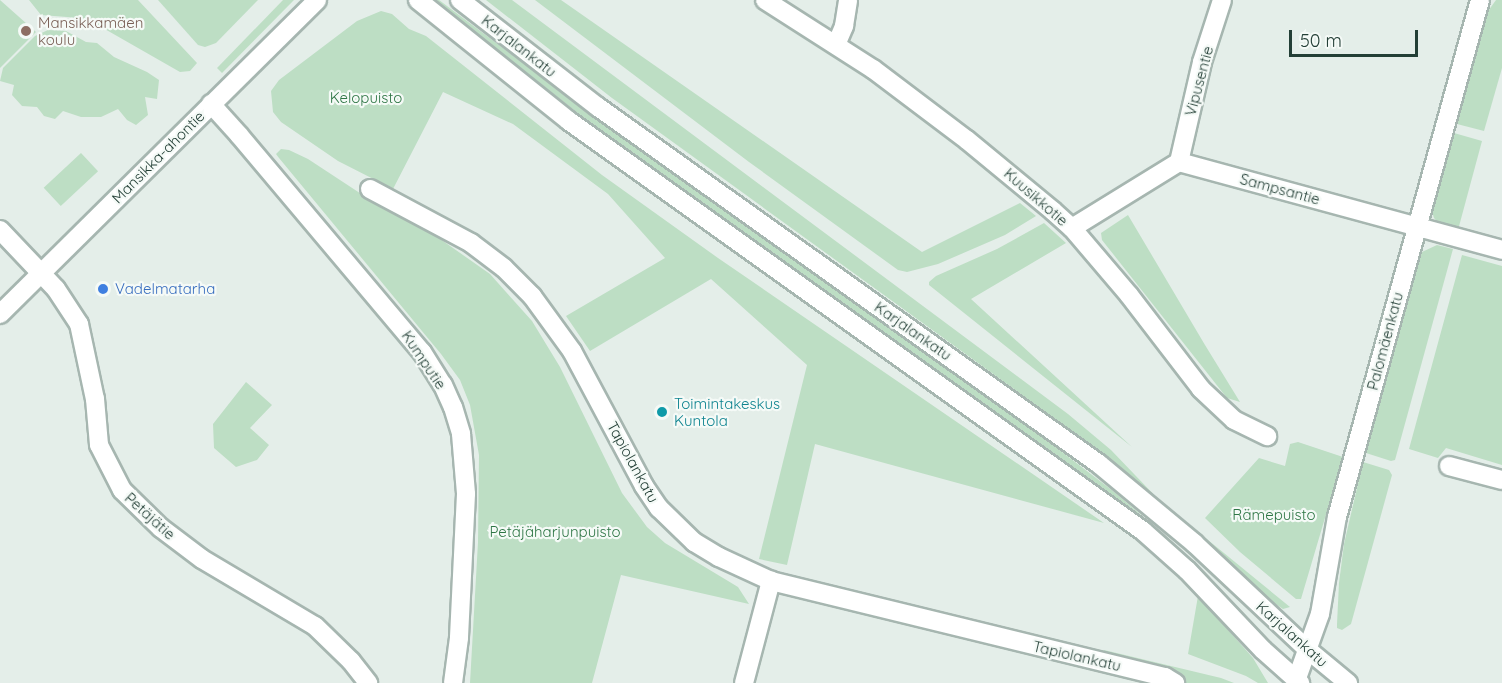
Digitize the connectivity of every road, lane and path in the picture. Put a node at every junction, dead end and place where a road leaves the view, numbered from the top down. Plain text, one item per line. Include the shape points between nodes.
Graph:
1 (317, 0) edge
2 (418, 0) edge
3 (460, 0) edge
4 (765, 0) edge
5 (848, 0) edge
6 (1222, 0) edge
7 (1480, 0) edge
8 (836, 45) junction
9 (211, 104) junction
10 (1179, 162) junction
11 (370, 189) dead end
12 (1416, 227) junction
13 (1072, 228) junction
14 (0, 230) edge
15 (1502, 250) edge
16 (41, 272) junction
17 (0, 314) edge
18 (1267, 436) dead end
19 (1449, 466) dead end
20 (1502, 480) edge
21 (771, 581) junction
22 (1308, 650) junction
23 (1297, 682) edge
24 (368, 683) edge
25 (453, 683) edge
26 (744, 683) edge
27 (1175, 683) edge
28 (1348, 683) edge

1 - 9 street, Mansikka-ahontie
2 - 23 street, Karjalankatu via 569,121 1143,531
3 - 22 street, Karjalankatu via 598,107 1099,464 1194,543
4 - 8 street, Kuusikkotie
5 - 8 street
6 - 10 street, Vipusentie via 1202,62
7 - 12 street, Palomäenkatu
8 - 13 street, Kuusikkotie via 967,140
9 - 16 street, Mansikka-ahontie
9 - 25 street, Kumputie via 422,352 453,407 464,453 466,494
10 - 12 street, Sampsantie
10 - 13 street
11 - 21 street, Tapiolankatu via 471,243 518,281 572,351 659,508 694,542
12 - 15 street, Sampsantie
12 - 22 street, Palomäenkatu via 1337,517 1320,614
13 - 18 street, Kuusikkotie via 1201,389 1234,420
14 - 16 street, Petäjätie
16 - 17 street, Mansikka-ahontie
16 - 24 street, Petäjätie via 64,299 82,334 95,399 99,445 122,490 161,528 202,559 315,626
19 - 20 street
21 - 26 street
21 - 27 street, Tapiolankatu via 1165,677
22 - 23 street, Palomäenkatu
22 - 28 street, Karjalankatu

